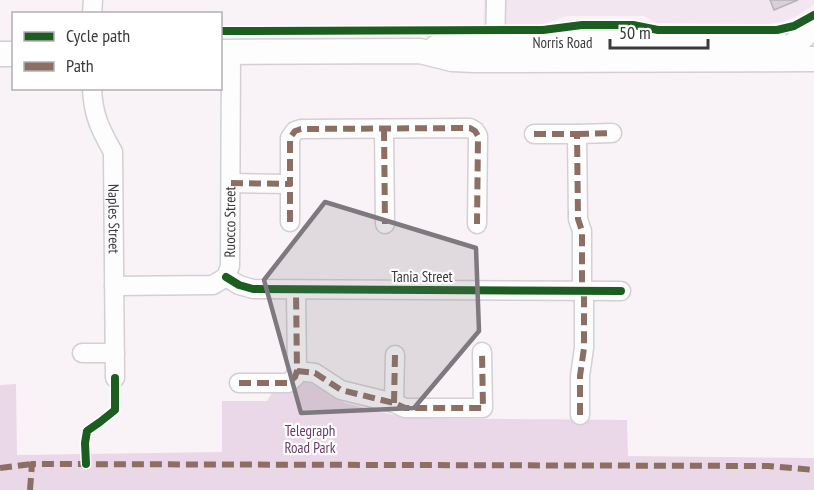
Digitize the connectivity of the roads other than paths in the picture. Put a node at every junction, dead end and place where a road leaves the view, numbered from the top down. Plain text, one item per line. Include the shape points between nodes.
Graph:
1 (496, 0) edge
2 (814, 27) edge
3 (805, 43) edge
4 (495, 51) junction
5 (226, 52) edge
6 (814, 59) edge
7 (92, 90) edge
8 (384, 129) junction
9 (612, 133) dead end
10 (534, 134) dead end
11 (578, 134) junction
12 (231, 183) junction
13 (290, 184) junction
14 (290, 222) dead end
15 (385, 224) dead end
16 (477, 224) dead end
17 (226, 277) junction
18 (114, 286) junction
19 (296, 290) junction
20 (621, 291) dead end
21 (583, 292) junction
22 (482, 352) dead end
23 (82, 353) dead end
24 (115, 353) junction
25 (395, 355) dead end
26 (297, 371) junction
27 (115, 378) dead end
28 (239, 383) dead end
29 (394, 403) junction
30 (580, 415) dead end

1 - 4 street
2 - 3 main road
3 - 4 main road, Norris Road
4 - 5 main road, Norris Road via 452,43 420,51
4 - 6 main road, Norris Road
5 - 12 street, Ruocco Street
7 - 18 street, Naples Street via 99,127 112,152
8 - 13 street via 295,131 290,138
8 - 15 street
8 - 16 street via 475,130
9 - 11 street
10 - 11 street
11 - 21 street
12 - 13 street
12 - 17 street, Ruocco Street via 231,266
13 - 14 street
17 - 18 street, Ruocco Street via 213,285
17 - 19 street, Tania Street via 253,289
18 - 24 street, Naples Street
19 - 21 street, Tania Street
19 - 26 street
20 - 21 street, Tania Street
21 - 30 street
22 - 29 street via 483,408 405,408
23 - 24 street
24 - 27 street, Naples Street
25 - 29 street
26 - 28 street via 288,383
26 - 29 street via 315,373 341,390

